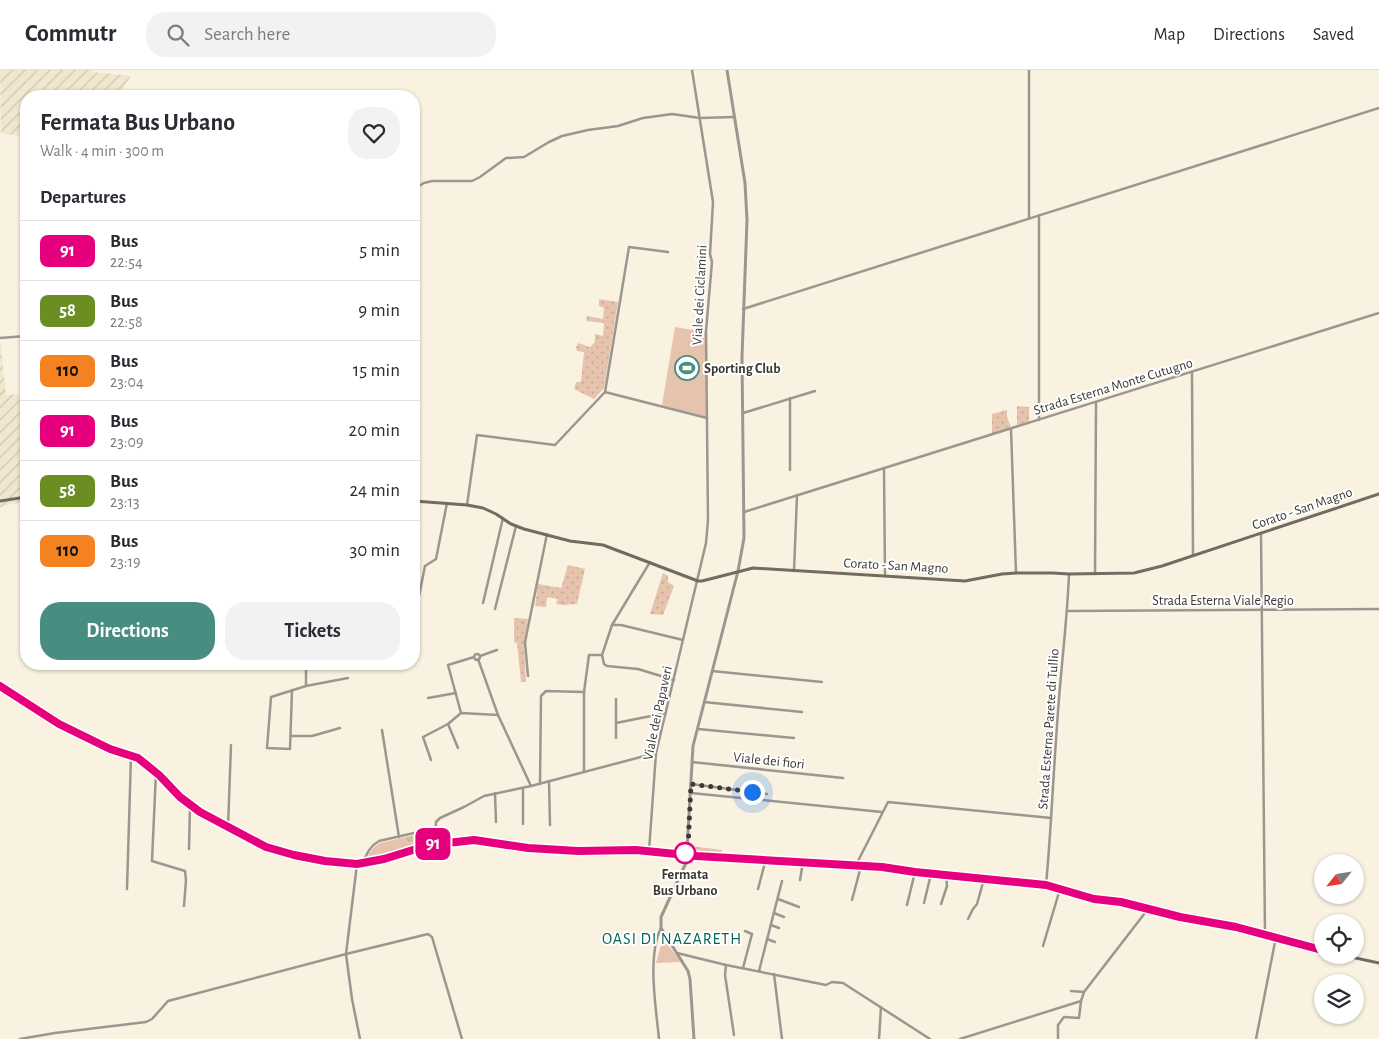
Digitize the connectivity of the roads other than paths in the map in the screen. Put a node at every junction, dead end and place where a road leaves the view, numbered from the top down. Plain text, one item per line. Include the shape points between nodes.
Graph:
1 (692, 70) edge
2 (726, 70) edge
3 (1029, 70) edge
4 (1379, 108) edge
5 (734, 117) junction
6 (700, 118) junction
7 (420, 185) edge
8 (1038, 215) junction
9 (1029, 218) junction
10 (668, 252) dead end
11 (743, 309) junction
12 (1379, 313) edge
13 (20, 336) edge
14 (0, 338) edge
15 (1192, 372) junction
16 (815, 391) dead end
17 (605, 392) junction
18 (790, 398) junction
19 (1096, 402) junction
20 (743, 413) junction
21 (707, 418) junction
22 (1039, 420) junction
23 (1010, 429) junction
24 (884, 468) junction
25 (790, 470) dead end
26 (1379, 494) edge
27 (797, 495) junction
28 (20, 498) edge
29 (0, 501) edge
30 (420, 501) edge
31 (447, 503) junction
32 (467, 505) junction
33 (744, 512) junction
34 (503, 518) junction
35 (516, 526) junction
36 (547, 534) junction
37 (1261, 534) junction
38 (1193, 556) junction
39 (650, 562) junction
40 (738, 571) junction
41 (794, 571) junction
42 (1016, 573) junction
43 (1069, 574) junction
44 (1095, 574) junction
45 (885, 576) junction
46 (698, 580) junction
47 (420, 594) edge
48 (483, 603) dead end
49 (495, 609) dead end
50 (1379, 609) edge
51 (1068, 610) junction
52 (1263, 610) junction
53 (612, 625) junction
54 (683, 640) junction
55 (497, 650) dead end
56 (602, 655) junction
57 (479, 658) junction
58 (306, 670) edge
59 (712, 671) junction
60 (528, 676) dead end
61 (348, 678) dead end
62 (674, 680) junction
63 (822, 682) dead end
64 (0, 686) edge
65 (306, 686) junction
66 (292, 690) junction
67 (584, 692) junction
68 (456, 693) junction
69 (428, 698) dead end
70 (616, 699) dead end
71 (704, 702) junction
72 (802, 712) dead end
73 (461, 713) junction
74 (666, 713) junction
75 (498, 715) junction
76 (616, 723) junction
77 (448, 724) junction
78 (340, 728) dead end
79 (698, 729) junction
80 (382, 730) dead end
81 (291, 736) junction
82 (616, 738) dead end
83 (794, 738) dead end
84 (231, 745) dead end
85 (458, 748) dead end
86 (656, 753) junction
87 (131, 756) junction
88 (431, 760) dead end
89 (692, 762) junction
90 (156, 772) junction
91 (584, 772) junction
92 (844, 778) dead end
93 (549, 782) junction
94 (540, 784) junction
95 (691, 784) junction
96 (531, 786) junction
97 (523, 788) junction
98 (690, 792) junction
99 (495, 793) junction
100 (767, 794) dead end
101 (190, 804) junction
102 (882, 812) junction
103 (1051, 818) junction
104 (496, 822) dead end
105 (523, 824) dead end
106 (550, 825) dead end
107 (228, 826) junction
108 (436, 828) junction
109 (436, 832) junction
110 (399, 837) junction
111 (462, 841) junction
112 (438, 843) junction
113 (189, 849) dead end
114 (414, 849) junction
115 (649, 851) junction
116 (687, 855) junction
117 (766, 859) junction
118 (803, 862) junction
119 (362, 863) junction
120 (357, 864) junction
121 (856, 865) junction
122 (861, 866) junction
123 (915, 872) junction
124 (931, 874) junction
125 (946, 875) junction
126 (984, 879) junction
127 (800, 880) dead end
128 (782, 881) dead end
129 (1046, 885) junction
130 (758, 889) dead end
131 (1060, 889) junction
132 (127, 890) dead end
133 (778, 898) junction
134 (852, 900) dead end
135 (924, 903) dead end
136 (941, 904) dead end
137 (907, 905) dead end
138 (184, 906) dead end
139 (799, 907) dead end
140 (1148, 908) junction
141 (774, 913) junction
142 (784, 917) dead end
143 (968, 919) dead end
144 (771, 925) junction
145 (662, 928) junction
146 (780, 928) dead end
147 (745, 932) dead end
148 (1266, 934) junction
149 (1276, 937) junction
150 (768, 939) junction
151 (775, 942) dead end
152 (1043, 946) dead end
153 (1314, 948) edge
154 (678, 953) junction
155 (346, 954) junction
156 (1364, 959) edge
157 (1379, 962) edge
158 (726, 965) junction
159 (743, 968) junction
160 (759, 971) junction
161 (774, 974) junction
162 (1071, 991) dead end
163 (1084, 992) junction
164 (1081, 1001) junction
165 (881, 1007) junction
166 (734, 1035) dead end
167 (20, 1039) edge
168 (360, 1039) edge
169 (462, 1039) edge
170 (659, 1039) edge
171 (694, 1039) edge
172 (782, 1039) edge
173 (879, 1039) edge
174 (930, 1039) edge
175 (960, 1039) edge
176 (1058, 1039) edge
177 (1256, 1039) edge

1 - 6 street, Viale dei Ciclamini
2 - 5 street
3 - 9 street
4 - 8 street
5 - 6 street
5 - 11 street via 745,183 747,220
6 - 7 street via 672,114 567,134 524,157 506,158 472,182 432,182
6 - 21 street, Viale dei Ciclamini via 713,202 706,331
8 - 9 street
8 - 22 street
9 - 11 street
10 - 17 street via 629,247
11 - 20 street
12 - 15 street, Strada Esterna Monte Cutugno
13 - 14 street
15 - 19 street, Strada Esterna Monte Cutugno
15 - 38 street
16 - 18 street
17 - 21 street
17 - 32 street via 555,445 476,434
18 - 20 street
18 - 25 street
19 - 22 street, Strada Esterna Monte Cutugno
19 - 44 street
20 - 33 street
21 - 46 street, Viale dei Ciclamini via 708,520
22 - 23 street, Strada Esterna Monte Cutugno
23 - 24 street, Strada Esterna Monte Cutugno
23 - 42 street
24 - 27 street, Strada Esterna Monte Cutugno
24 - 45 street
26 - 37 main road, Corato - San Magno
27 - 33 street, Strada Esterna Monte Cutugno
27 - 41 street
28 - 29 main road
30 - 31 main road
31 - 32 main road
31 - 47 street via 436,559 426,566
32 - 34 main road via 483,508
33 - 40 street via 744,538
34 - 35 main road
34 - 48 street
35 - 36 main road
35 - 49 street
36 - 39 main road via 603,546
36 - 60 street via 525,642
37 - 38 main road, Corato - San Magno
37 - 52 street
38 - 44 main road, Corato - San Magno via 1134,573
39 - 46 main road
39 - 53 street
40 - 41 main road, Corato - San Magno via 753,568
40 - 46 main road, Corato - San Magno
40 - 59 street
41 - 45 main road, Corato - San Magno
42 - 43 main road, Corato - San Magno
42 - 45 main road, Corato - San Magno via 965,581
43 - 44 main road, Corato - San Magno
43 - 51 street, Strada Esterna Parete di Tullio
46 - 54 street, Viale dei Papaveri
50 - 52 street, Strada Esterna Viale Regio
51 - 52 street, Strada Esterna Viale Regio
51 - 103 street, Strada Esterna Parete di Tullio
52 - 148 street
53 - 54 street
53 - 56 street
54 - 62 street, Viale dei Papaveri
55 - 57 street
56 - 62 street via 607,666 638,669
56 - 67 street via 589,655
57 - 68 street via 477,654 448,665
57 - 75 street
58 - 65 street
59 - 63 street
59 - 71 street
61 - 65 street
62 - 74 street, Viale dei Papaveri
64 - 87 main road via 59,724
65 - 66 street
66 - 81 street
66 - 81 street via 271,697 268,748 290,748
67 - 91 street
67 - 94 street via 546,691 542,696
68 - 69 street
68 - 73 street
70 - 76 street
71 - 72 street
71 - 79 street
73 - 75 street
73 - 77 street
74 - 76 street
74 - 86 street, Viale dei Papaveri
75 - 96 street
76 - 82 street
77 - 85 street
77 - 88 street via 424,737
78 - 81 street via 312,736
79 - 83 street
79 - 89 street
80 - 110 street
84 - 107 street
86 - 91 street
86 - 115 street, Viale dei Papaveri
87 - 90 main road
87 - 132 street
89 - 92 street, Viale dei fiori
89 - 95 street
90 - 101 main road
90 - 138 street via 152,861 185,871
91 - 93 street
93 - 94 street
93 - 106 street
94 - 96 street
95 - 98 street
95 - 100 street
96 - 97 street
97 - 99 street
97 - 105 street
98 - 102 street
98 - 116 street
99 - 104 street
99 - 108 street via 440,818
101 - 107 main road
101 - 113 street
102 - 103 street via 888,802
102 - 121 street
103 - 129 street, Strada Esterna Parete di Tullio
107 - 120 main road via 266,847 325,861
108 - 109 street
108 - 110 street
109 - 111 street
109 - 112 street
109 - 114 street via 428,843
110 - 119 street via 373,844
111 - 112 main road
111 - 115 main road via 578,851
112 - 114 main road
114 - 119 main road
115 - 116 main road
116 - 117 main road
116 - 145 street via 661,917
117 - 118 main road
117 - 130 street
118 - 121 main road
118 - 127 street
119 - 120 main road
120 - 155 street
121 - 122 main road
122 - 123 main road
122 - 134 street
123 - 124 main road
123 - 137 street
124 - 125 main road
124 - 135 street
125 - 126 main road
125 - 136 street via 947,886
126 - 129 main road
126 - 143 street via 977,904
128 - 133 street
129 - 131 main road
131 - 140 main road via 1094,899
131 - 152 street
133 - 139 street
133 - 141 street
140 - 148 main road
140 - 163 street
141 - 142 street
141 - 144 street
144 - 146 street
144 - 150 street
145 - 154 street
145 - 170 street via 657,936 654,966
147 - 159 street via 752,934
148 - 149 main road
149 - 153 main road
149 - 177 street
150 - 151 street
150 - 160 street
154 - 158 street
154 - 171 street via 690,979
155 - 167 street via 168,1001 146,1022
155 - 168 street
155 - 169 street via 428,934 432,937
156 - 157 main road
158 - 159 street
158 - 166 street
159 - 160 street
160 - 161 street
161 - 165 street via 826,985 842,983
161 - 172 street
162 - 163 street
163 - 164 street
164 - 175 street
164 - 176 street via 1079,1018 1064,1017 1058,1025
165 - 173 street
165 - 174 street

